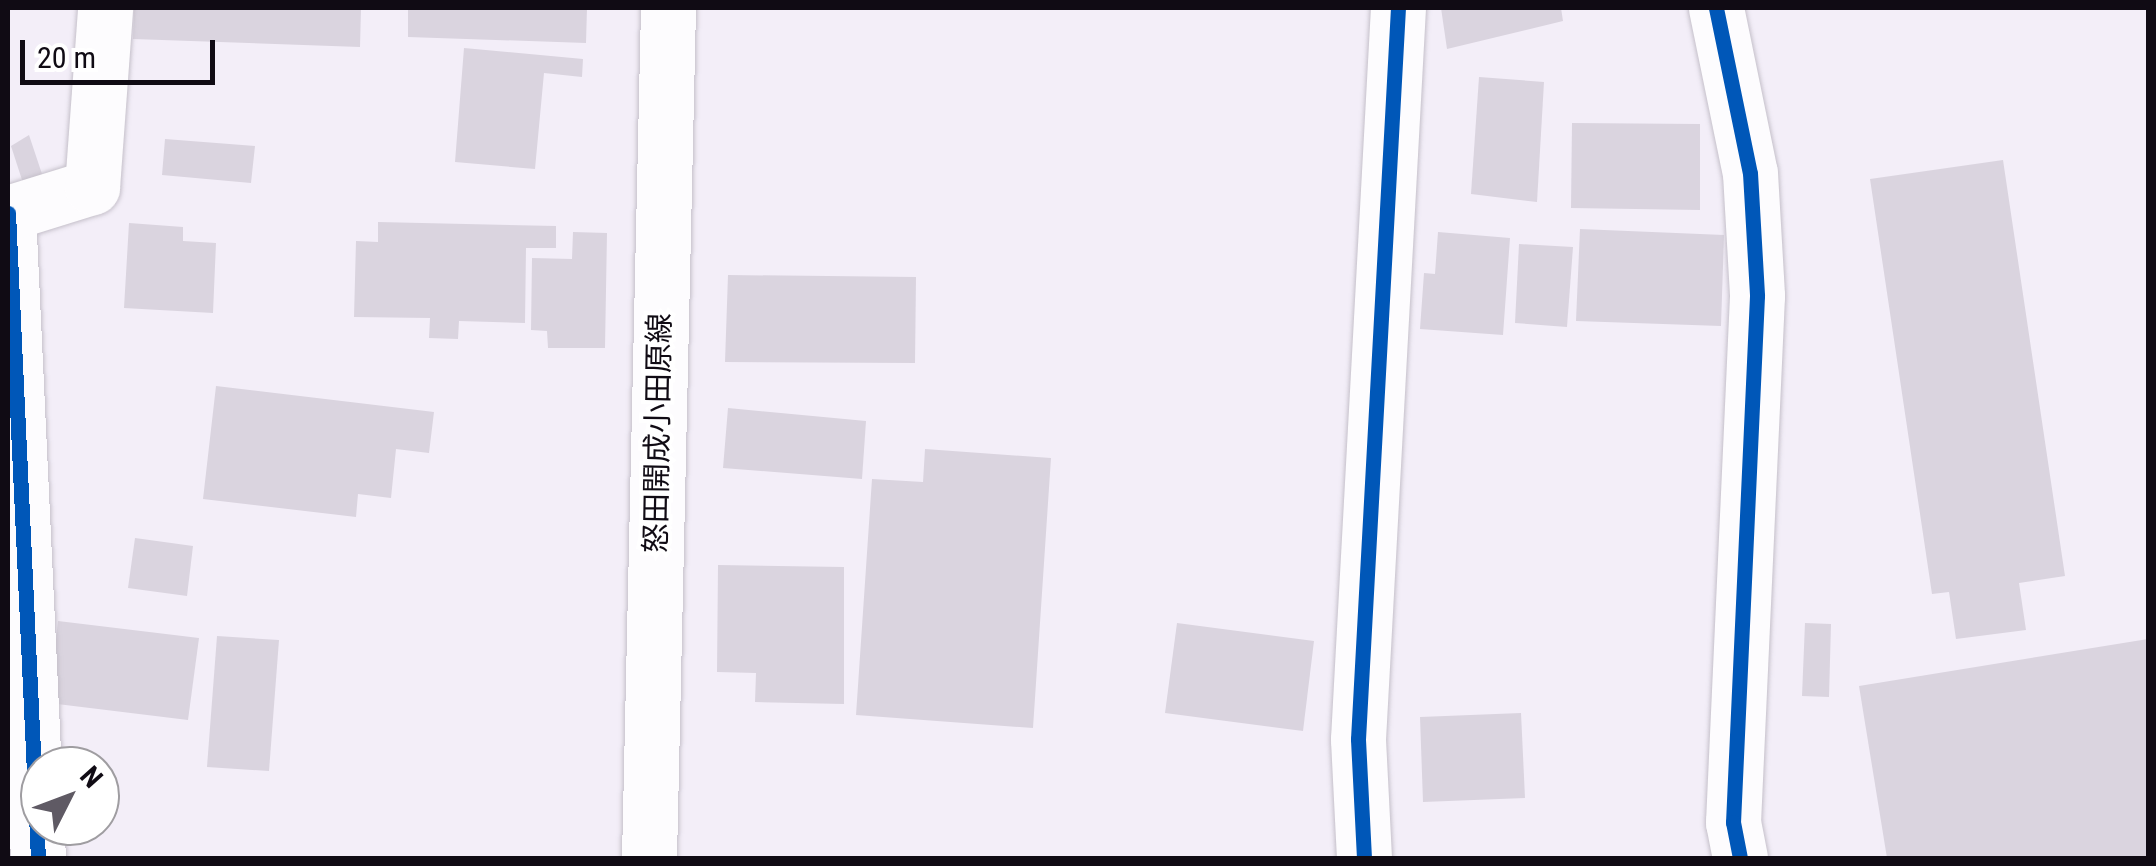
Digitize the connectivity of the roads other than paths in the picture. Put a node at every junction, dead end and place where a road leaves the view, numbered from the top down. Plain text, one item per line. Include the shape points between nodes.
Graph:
1 (105, 8) edge
2 (668, 8) edge
3 (1398, 8) edge
4 (1716, 8) edge
5 (8, 213) edge
6 (28, 855) edge
7 (649, 858) edge
8 (1364, 858) edge
9 (1740, 858) edge

1 - 5 street via 92,187
2 - 7 street, 怒田開成小田原線
3 - 8 street via 1358,739
4 - 9 street via 1750,173 1757,296 1733,822
5 - 6 street

